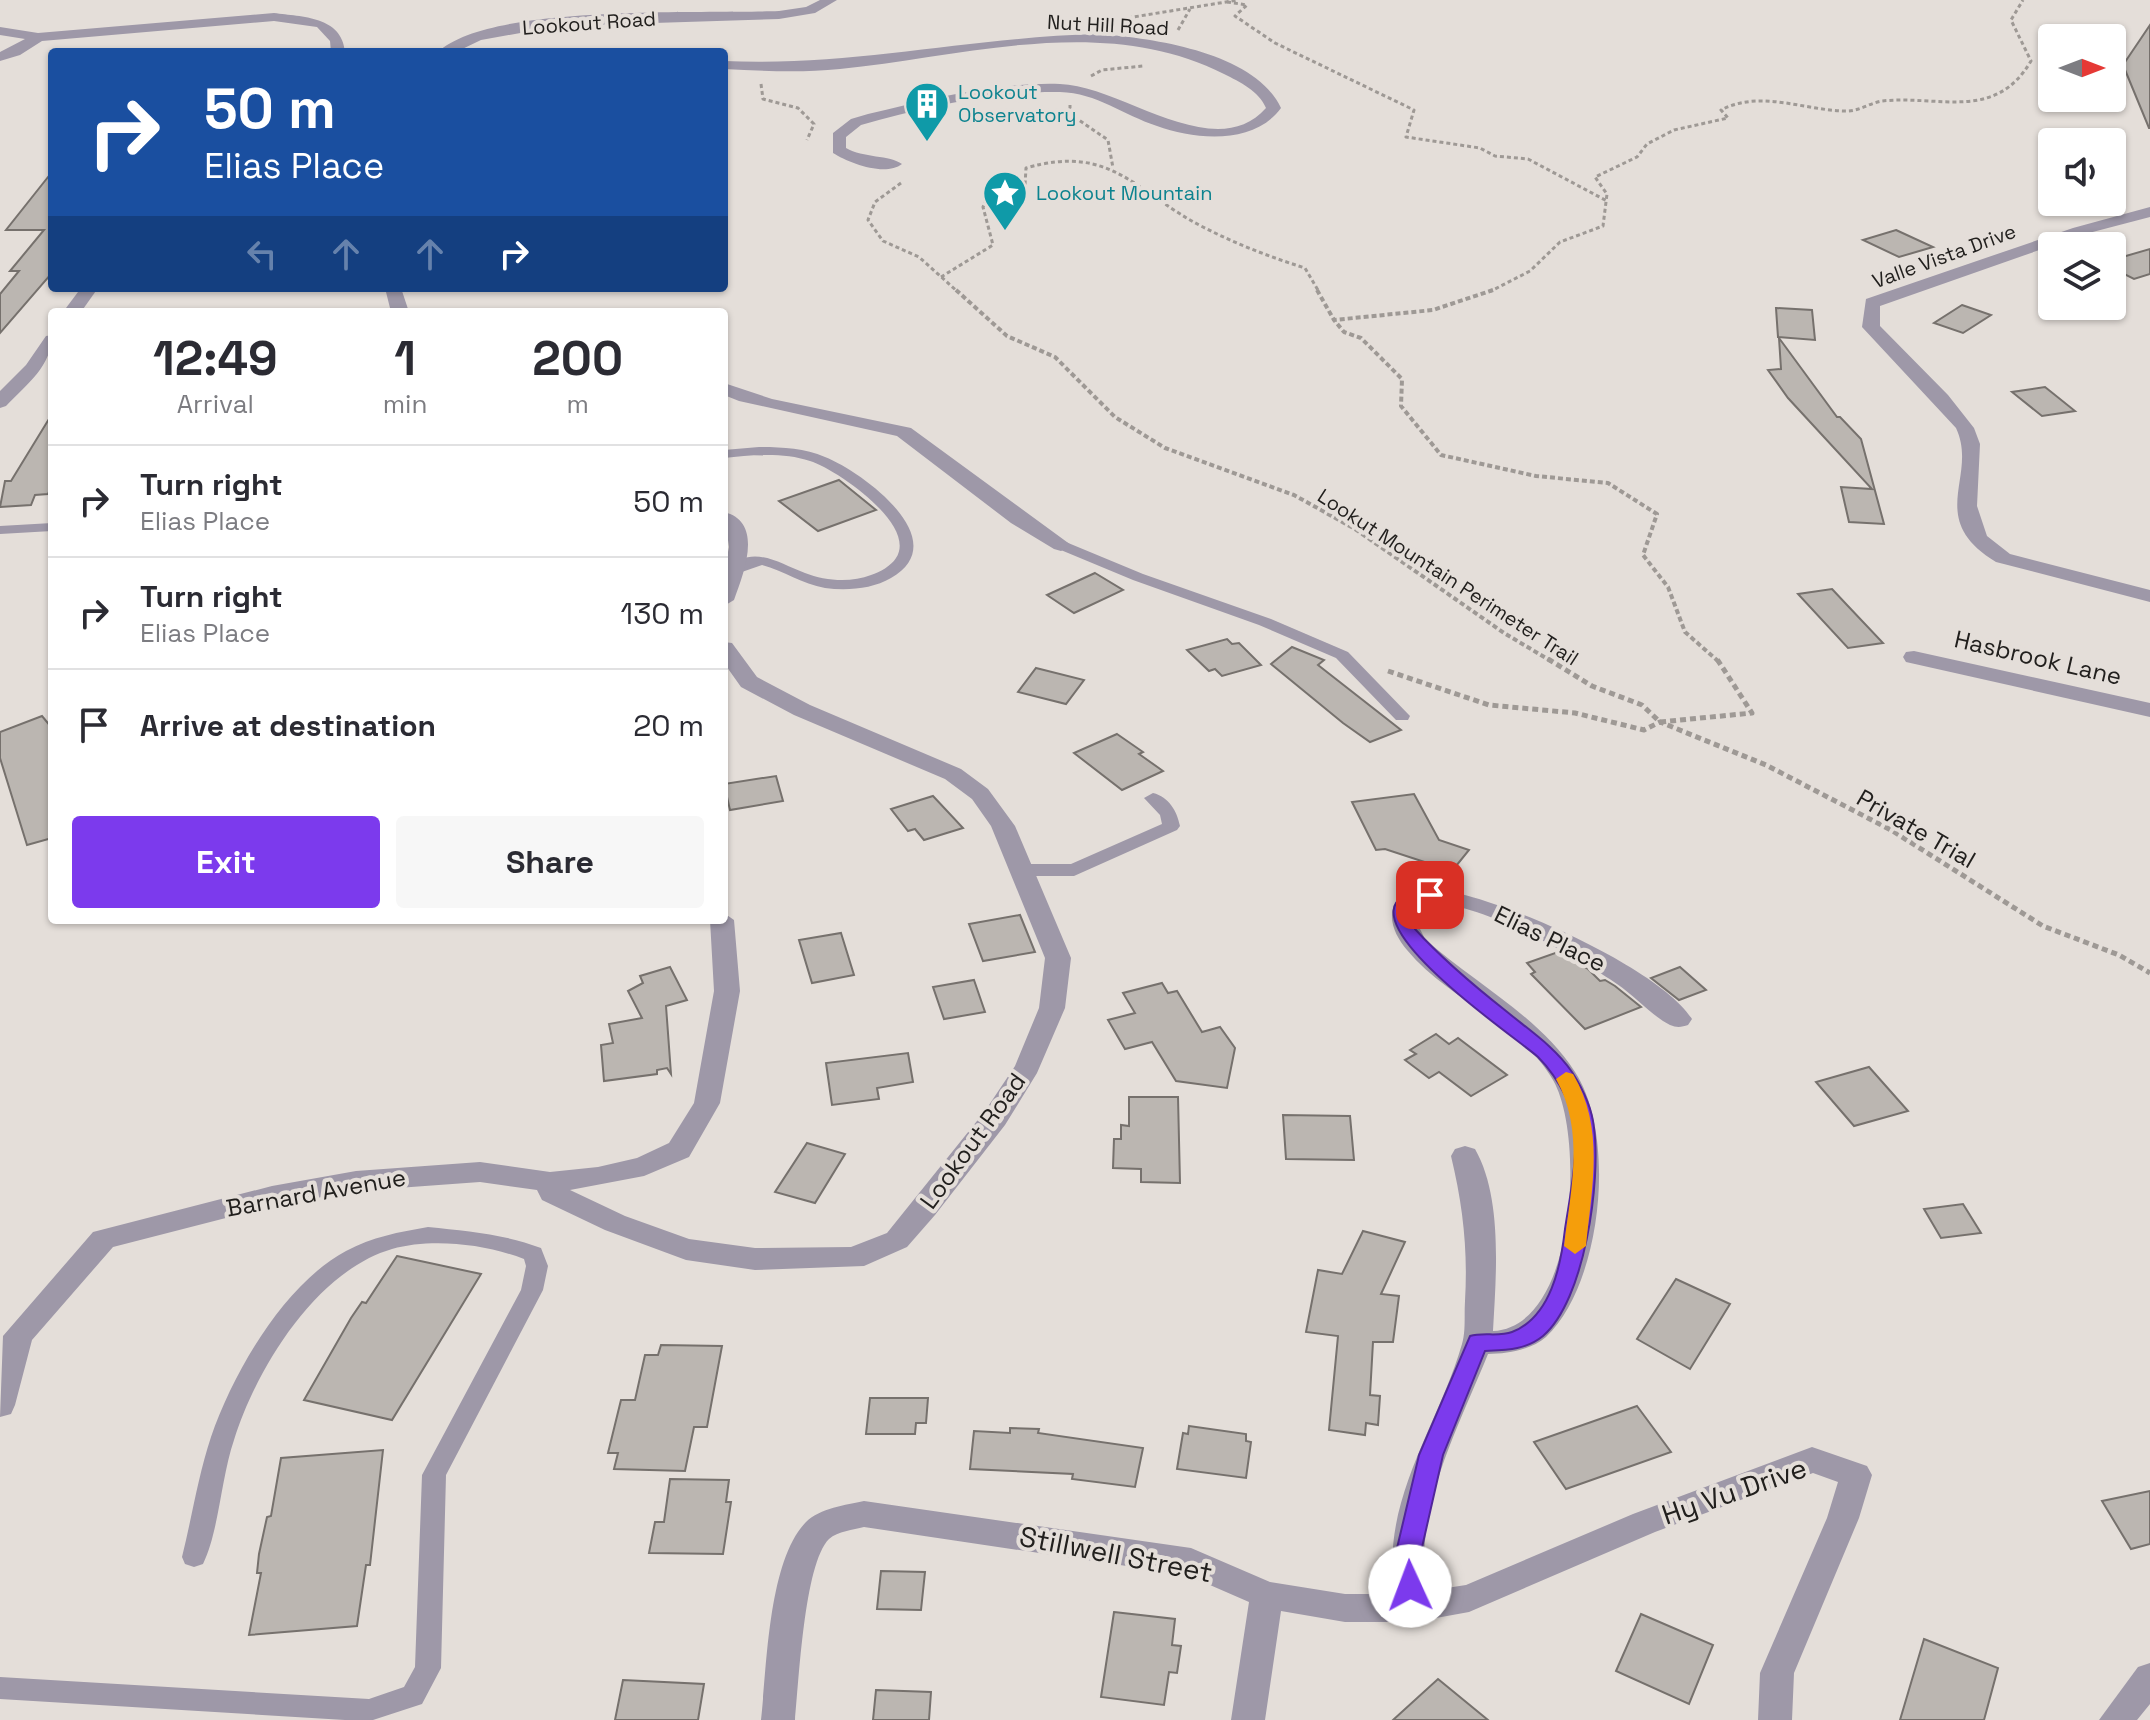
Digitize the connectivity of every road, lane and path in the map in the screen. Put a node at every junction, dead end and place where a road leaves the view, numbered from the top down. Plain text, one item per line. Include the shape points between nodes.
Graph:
1 (830, 0) edge
2 (1238, 0) edge
3 (2023, 0) edge
4 (1227, 2) junction
5 (1110, 21) dead end
6 (0, 31) edge
7 (38, 37) junction
8 (338, 48) edge
9 (454, 48) edge
10 (0, 57) edge
11 (728, 65) edge
12 (759, 72) dead end
13 (1069, 88) junction
14 (807, 140) dead end
15 (894, 164) joint
16 (1113, 168) junction
17 (1607, 201) junction
18 (2150, 212) edge
19 (941, 277) junction
20 (1334, 320) junction
21 (48, 346) edge
22 (728, 390) edge
23 (0, 402) edge
24 (728, 454) edge
25 (728, 522) edge
26 (48, 527) edge
27 (0, 530) edge
28 (1061, 545) joint
29 (734, 570) junction
30 (728, 588) edge
31 (2150, 596) edge
32 (728, 653) edge
33 (1342, 655) junction
34 (1914, 657) dead end
35 (2150, 710) edge
36 (1402, 716) dead end
37 (1660, 722) junction
38 (1153, 798) dead end
39 (1023, 870) junction
40 (722, 924) edge
41 (2150, 973) edge
42 (1679, 1019) dead end
43 (1465, 1156) dead end
44 (550, 1182) junction
45 (1478, 1342) junction
46 (0, 1405) edge
47 (194, 1557) dead end
48 (1267, 1595) junction
49 (1414, 1608) junction
50 (2150, 1678) edge
51 (0, 1688) edge
52 (778, 1720) edge
53 (1248, 1720) edge
54 (1775, 1720) edge
55 (2116, 1720) edge

1 - 9 street, Lookout Road via 779,15 542,24 484,34
2 - 4 path
3 - 17 path via 2011,20 2031,61 2010,90 1972,102 1881,101 1851,111 1769,101 1729,104 1721,110 1728,118 1674,130 1647,144 1637,157 1595,177
4 - 5 path
4 - 17 path via 1247,5 1235,16 1275,43 1414,110 1406,137 1528,159
6 - 7 street
7 - 8 street via 274,17 321,24 337,40
7 - 10 street
11 - 13 street, Nut Hill Road via 811,68 1036,41 1129,41 1206,57 1258,88 1274,108 1261,122 1244,127 1197,130 1164,124 1099,93
12 - 14 path via 763,99 798,108 814,124
13 - 15 street, Nut Hill Road via 985,96 873,117 838,136 838,150 849,157
13 - 16 path via 1070,114 1108,140
15 - 19 path, Lookut Mountain Perimeter Trail via 914,164 919,171 875,200 868,220 883,241 919,257
16 - 19 path via 1053,160 1026,168 1025,185 991,190 983,207 993,245
16 - 20 path via 1200,226 1305,268
17 - 20 path via 1603,226 1560,242 1530,271 1486,294 1433,310
18 - 31 street, Valle Vista Drive via 2079,231 1872,303 1871,327 1956,413 1970,438 1966,504 1972,532 1985,549
19 - 37 path, Lookut Mountain Perimeter Trail via 1007,336 1055,357 1115,417 1165,448 1294,495 1331,515 1504,633 1592,686 1642,705
20 - 37 path via 1344,332 1361,338 1402,379 1401,406 1441,455 1536,476 1608,483 1657,514 1643,555 1668,587 1685,632 1715,656 1752,713
21 - 23 street
22 - 28 street via 769,405 904,432 1018,519
24 - 29 lane via 782,451 818,458 872,496 905,527 910,541 906,556 883,576 846,586 799,577 766,560
25 - 29 street via 738,531 740,545
26 - 27 lane
28 - 33 lane
29 - 30 street
32 - 39 street, Lookout Road via 749,682 802,710 919,757 980,794 1003,826
33 - 36 lane
33 - 37 path via 1489,705 1575,713 1644,730
34 - 35 street, Hasbrook Lane
37 - 41 path, Private Trial via 1766,765 1891,830 2043,926 2119,955
38 - 39 lane via 1169,813 1171,826 1074,870
39 - 44 street, Lookout Road via 1058,958 1052,1008 1028,1067 995,1118 897,1240 854,1258 812,1261 686,1249 552,1193
40 - 44 street, Barnard Avenue via 727,991 707,1103 679,1150 644,1166
42 - 45 street, Elias Place via 1614,970 1504,914 1449,895 1415,896 1406,903 1406,931 1416,945 1546,1053 1577,1099 1584,1129 1578,1228 1572,1266 1560,1295 1536,1329 1513,1342
43 - 45 street via 1479,1213
44 - 46 street, Barnard Avenue via 480,1172 356,1181 272,1196 103,1239 18,1336
45 - 49 street via 1431,1455 1414,1517 1406,1565
47 - 51 lane via 228,1423 273,1340 310,1289 352,1255 392,1238 444,1233 533,1254 537,1266 532,1290 434,1475 428,1668 413,1696 369,1710
48 - 49 street, Stillwell Street via 1345,1608
48 - 52 street, Stillwell Street via 1191,1562 864,1514 836,1520 816,1531 800,1560
48 - 53 street
49 - 54 street, Hy Vu Drive via 1469,1598 1644,1523 1812,1460 1856,1475 1777,1673
50 - 55 street

